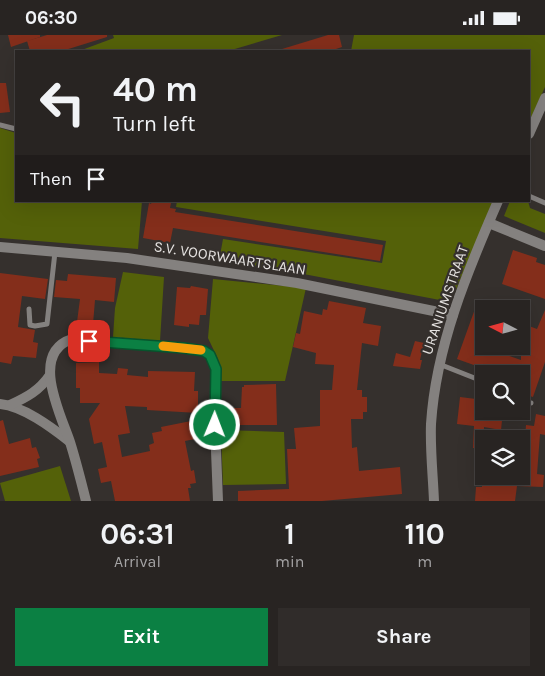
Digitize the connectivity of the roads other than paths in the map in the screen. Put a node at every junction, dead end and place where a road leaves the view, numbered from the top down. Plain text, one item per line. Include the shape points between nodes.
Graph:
1 (545, 99) edge
2 (0, 125) edge
3 (15, 129) edge
4 (530, 132) edge
5 (530, 196) edge
6 (498, 202) edge
7 (545, 203) edge
8 (489, 223) junction
9 (545, 246) edge
10 (0, 247) edge
11 (55, 252) junction
12 (29, 309) dead end
13 (453, 315) junction
14 (439, 364) junction
15 (50, 375) junction
16 (475, 379) edge
17 (5, 404) edge
18 (70, 442) junction
19 (86, 501) edge
20 (218, 501) edge
21 (434, 501) edge

1 - 4 street
2 - 3 lane
5 - 7 lane
6 - 8 street, URANIUMSTRAAT
8 - 9 street
8 - 13 street, URANIUMSTRAAT
10 - 11 street, S.V. VOORWAARTSLAAN
11 - 12 lane via 47,323 30,325
11 - 13 street, S.V. VOORWAARTSLAAN via 127,257 297,283
13 - 14 street, URANIUMSTRAAT
14 - 16 lane
14 - 21 street, URANIUMSTRAAT via 431,426
15 - 17 street via 31,395
15 - 18 street
15 - 20 street via 50,366 58,348 72,339 184,348 210,355 216,369
17 - 18 street via 52,428
18 - 19 street

